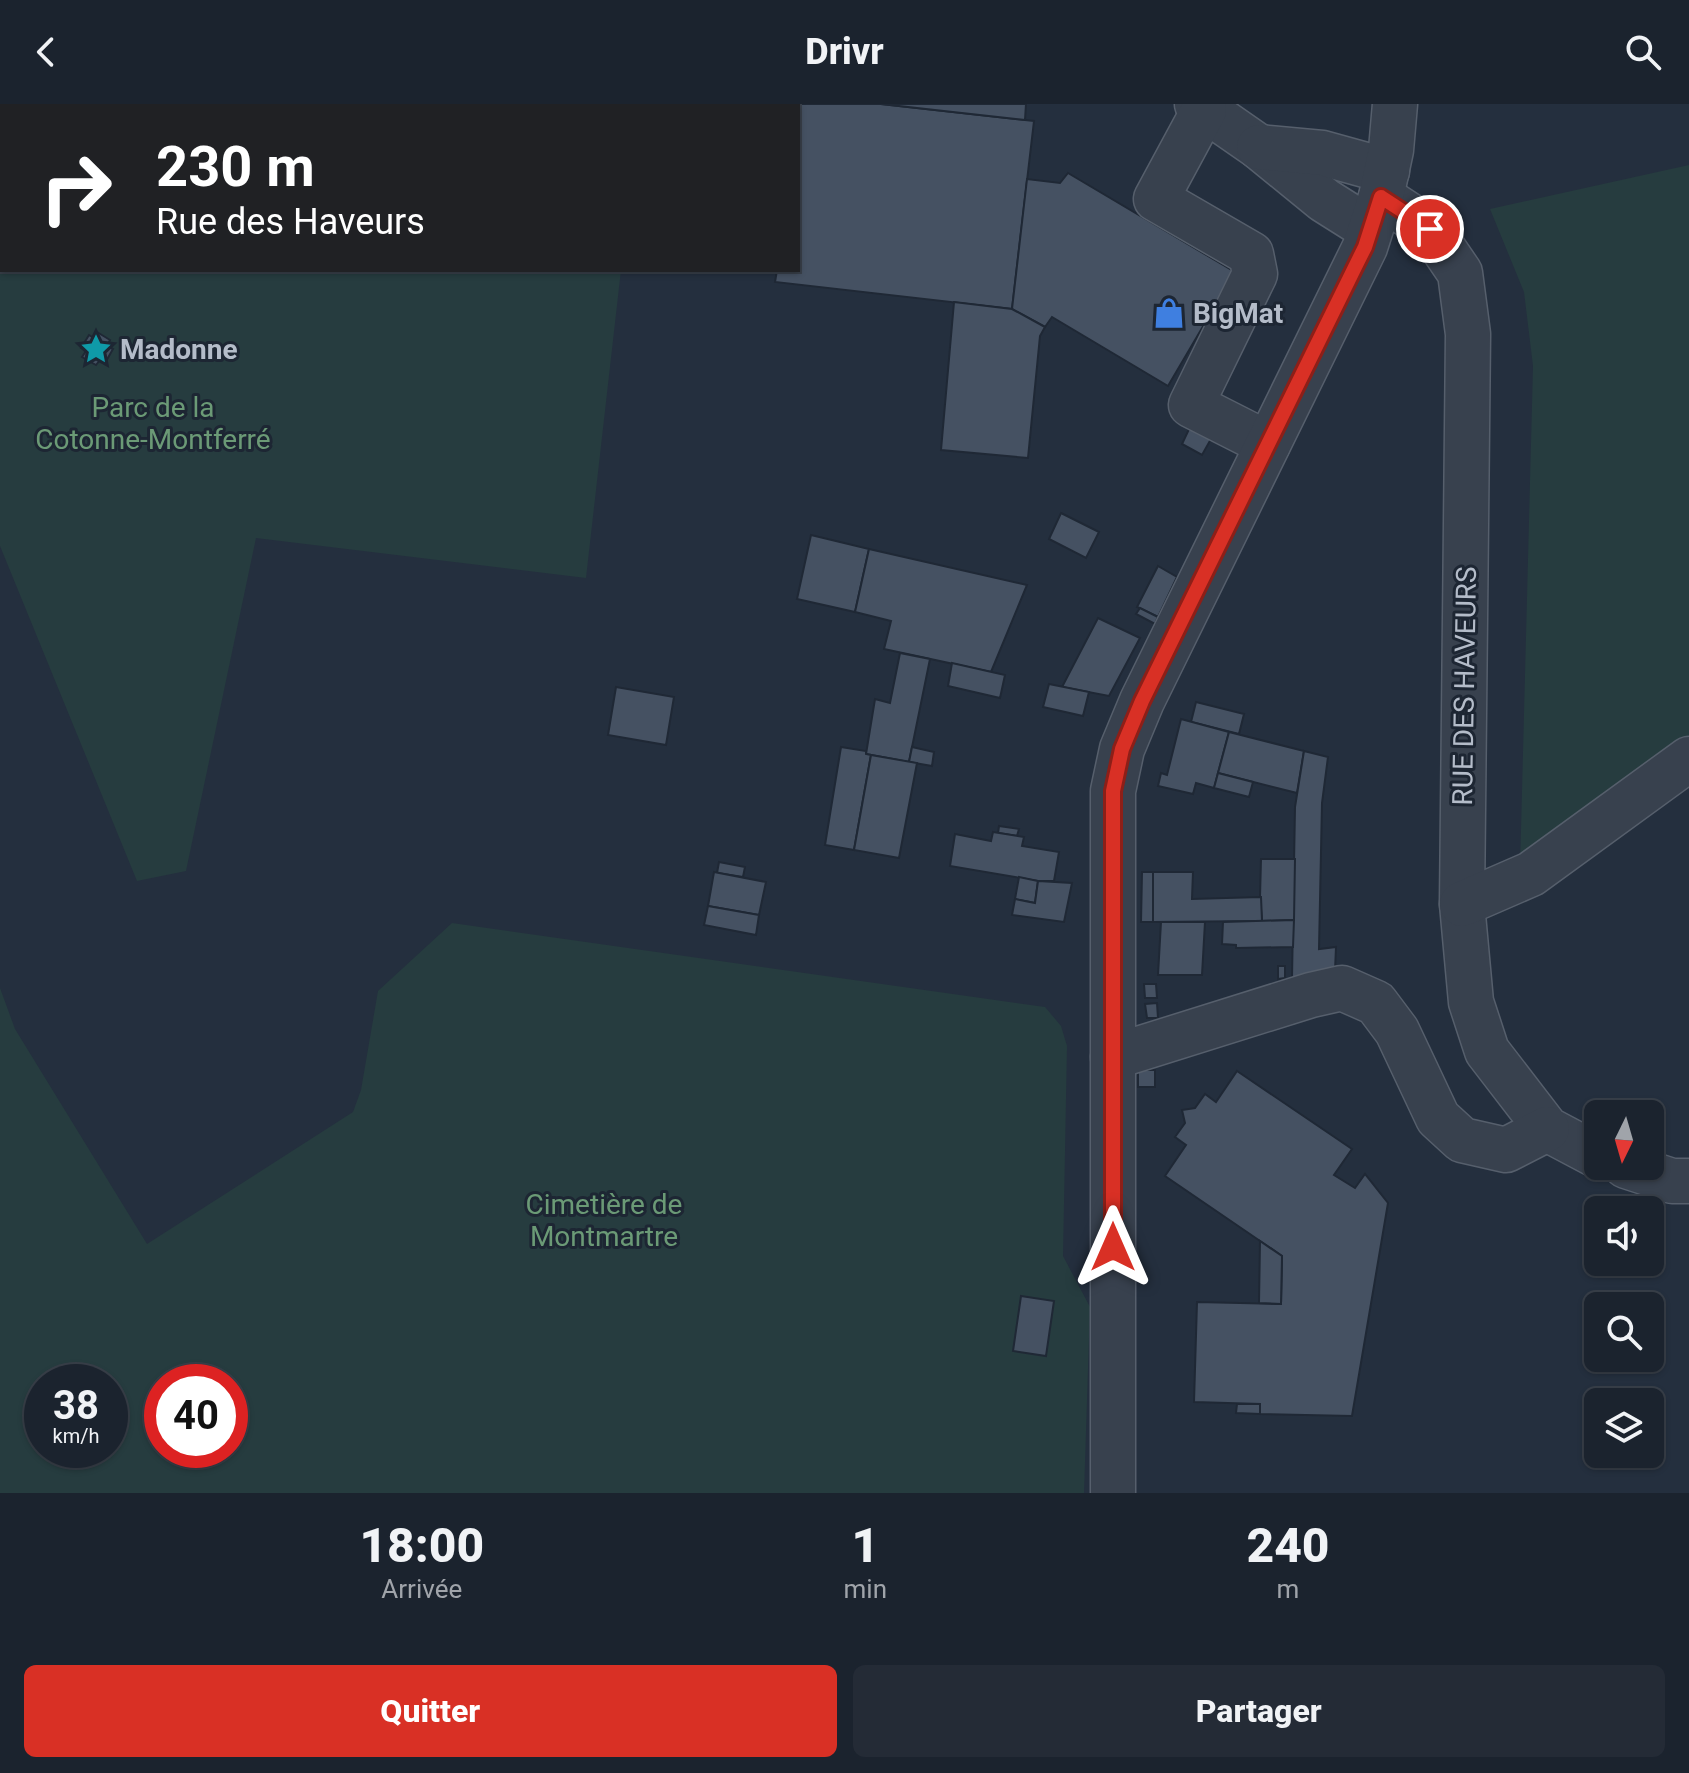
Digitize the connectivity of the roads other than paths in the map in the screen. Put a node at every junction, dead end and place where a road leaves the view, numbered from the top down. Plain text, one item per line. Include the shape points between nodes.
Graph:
1 (1395, 104) edge
2 (1201, 107) edge
3 (1259, 147) junction
4 (1379, 199) junction
5 (1268, 444) junction
6 (1689, 759) edge
7 (1462, 904) junction
8 (1113, 1057) junction
9 (1547, 1129) junction
10 (1584, 1149) edge
11 (1664, 1178) edge
12 (1689, 1181) edge
13 (1113, 1493) edge

1 - 4 street
2 - 3 street, RUE DES HAVEURS
2 - 5 street via 1156,199 1251,254 1255,274 1191,405
3 - 4 street via 1322,153
3 - 4 street, RUE DES HAVEURS via 1324,200
4 - 5 street via 1361,255
4 - 7 street, RUE DES HAVEURS via 1430,229 1460,273 1468,334
5 - 8 street via 1122,749 1113,791
6 - 7 street via 1531,874
7 - 9 street, RUE DES HAVEURS via 1471,1002 1487,1051
8 - 9 street via 1342,988 1376,1003 1397,1031 1438,1118 1462,1140 1506,1150
8 - 13 street
9 - 10 street, RUE DES HAVEURS
11 - 12 street

